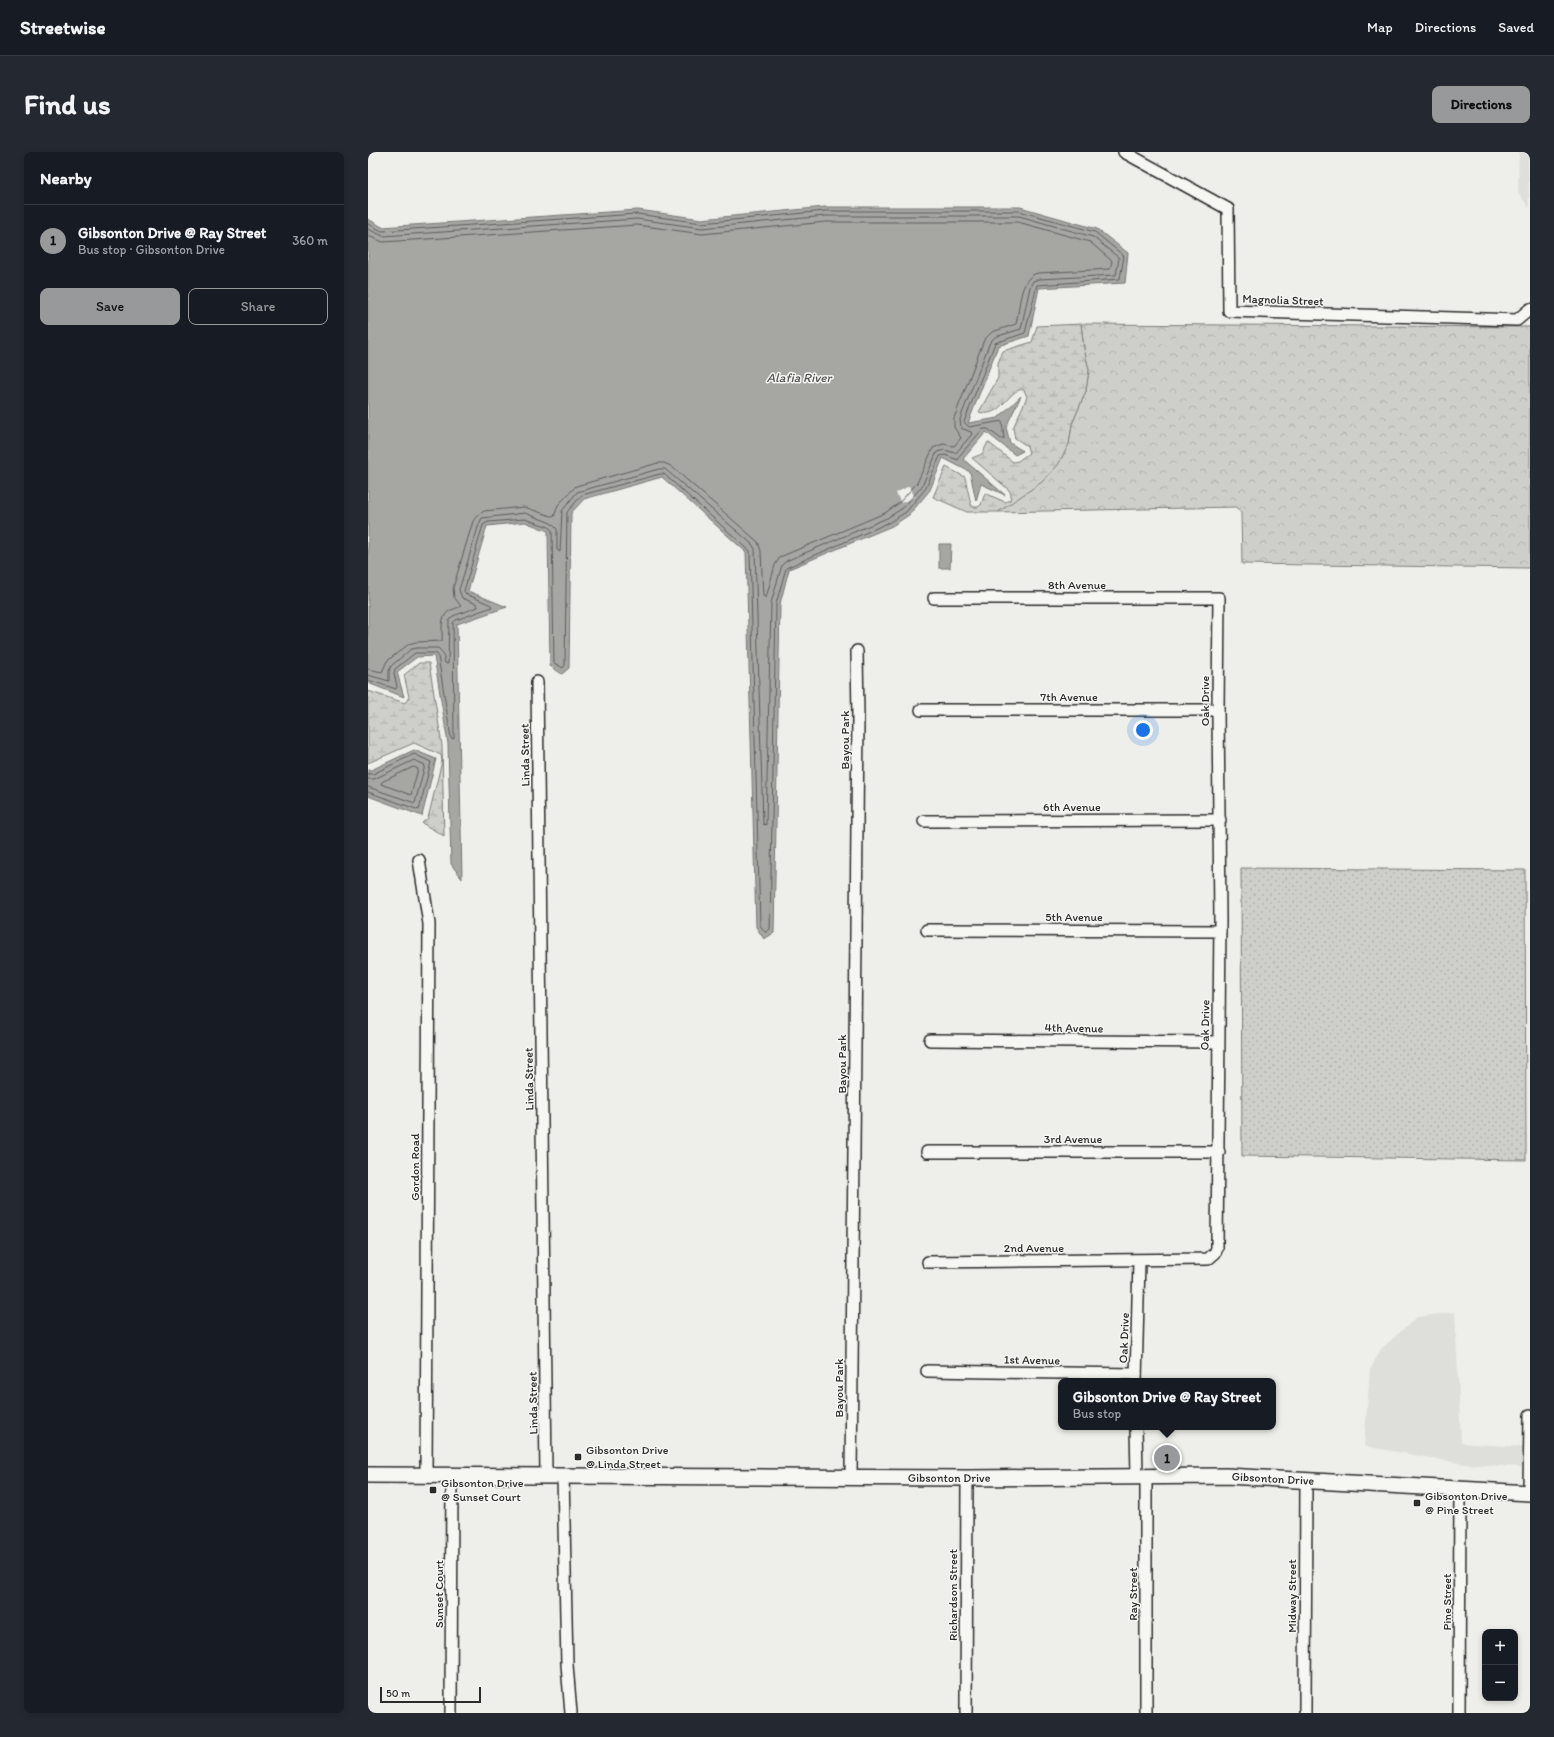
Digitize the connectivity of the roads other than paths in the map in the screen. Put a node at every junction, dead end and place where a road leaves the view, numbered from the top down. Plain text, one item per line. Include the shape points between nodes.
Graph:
1 (1124, 152) edge
2 (1530, 309) edge
3 (934, 598) dead end
4 (1219, 598) joint
5 (857, 651) dead end
6 (537, 682) dead end
7 (921, 710) dead end
8 (1218, 710) junction
9 (1220, 820) junction
10 (924, 821) dead end
11 (419, 860) dead end
12 (927, 930) dead end
13 (1220, 931) junction
14 (930, 1040) dead end
15 (1218, 1042) junction
16 (927, 1152) dead end
17 (1219, 1152) junction
18 (1139, 1261) junction
19 (928, 1262) dead end
20 (927, 1371) dead end
21 (1136, 1378) edge
22 (1530, 1415) edge
23 (1136, 1430) edge
24 (368, 1474) edge
25 (426, 1475) junction
26 (452, 1475) junction
27 (546, 1475) junction
28 (563, 1475) junction
29 (852, 1476) junction
30 (1142, 1476) junction
31 (967, 1478) junction
32 (1306, 1480) junction
33 (1460, 1490) junction
34 (1530, 1493) edge
35 (451, 1713) edge
36 (571, 1713) edge
37 (966, 1713) edge
38 (1146, 1713) edge
39 (1305, 1713) edge
40 (1460, 1713) edge

1 - 2 street, Magnolia Street via 1228,209 1229,311 1517,320
3 - 4 street, 8th Avenue
4 - 8 street, Oak Drive
5 - 29 street, Bayou Park
6 - 27 street, Linda Street
7 - 8 street, 7th Avenue
8 - 9 street, Oak Drive
9 - 10 street, 6th Avenue
9 - 13 street, Oak Drive
11 - 25 street, Gordon Road via 428,924
12 - 13 street, 5th Avenue
13 - 15 street, Oak Drive
14 - 15 street, 4th Avenue
15 - 17 street, Oak Drive
16 - 17 street, 3rd Avenue
17 - 18 street, Oak Drive via 1215,1253 1208,1259
18 - 19 street, 2nd Avenue
18 - 21 street, Oak Drive
20 - 21 street, 1st Avenue
22 - 34 street
23 - 30 street
24 - 25 main road, Gibsonton Drive
25 - 26 main road, Gibsonton Drive
26 - 27 main road, Gibsonton Drive
26 - 35 street, Sunset Court
27 - 28 main road, Gibsonton Drive
28 - 29 main road, Gibsonton Drive
28 - 36 street via 567,1665
29 - 31 main road, Gibsonton Drive
30 - 31 main road, Gibsonton Drive
30 - 32 main road, Gibsonton Drive via 1226,1476
30 - 38 street, Ray Street
31 - 37 street, Richardson Street
32 - 33 main road, Gibsonton Drive
32 - 39 street, Midway Street
33 - 34 main road, Gibsonton Drive
33 - 40 street, Pine Street

